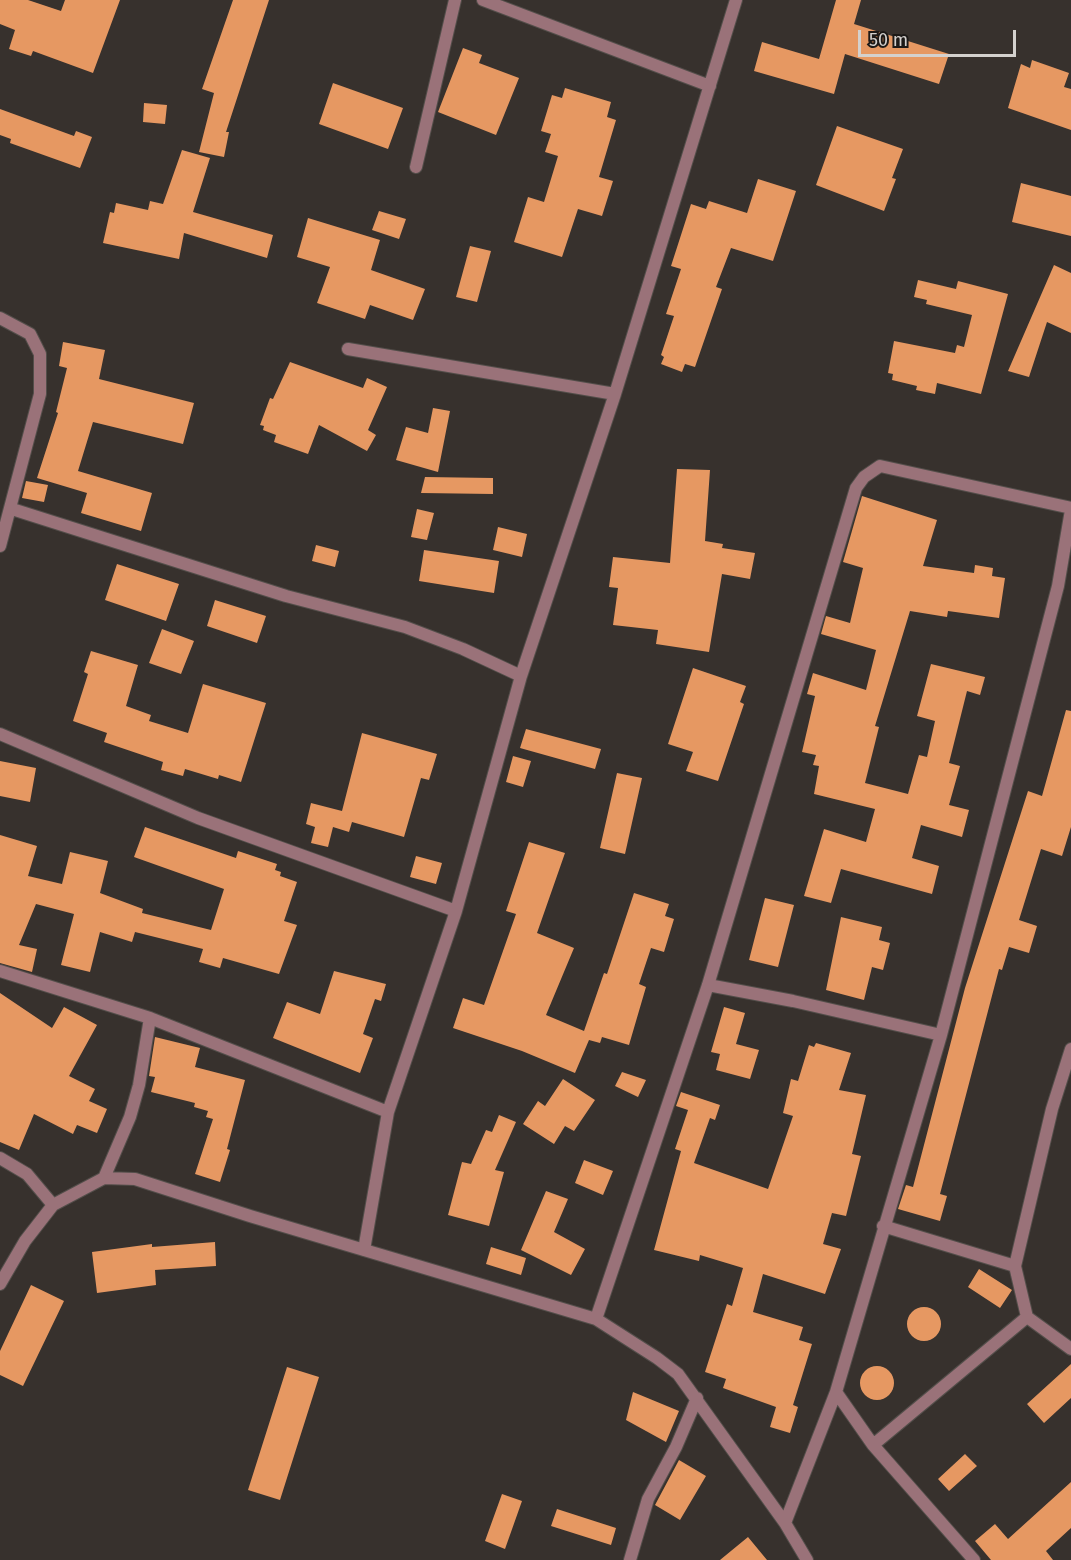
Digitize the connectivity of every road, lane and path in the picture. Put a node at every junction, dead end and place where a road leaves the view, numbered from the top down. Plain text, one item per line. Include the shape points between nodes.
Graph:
1 (455, 0) edge
2 (483, 0) edge
3 (736, 0) edge
4 (710, 86) junction
5 (416, 167) dead end
6 (0, 318) edge
7 (348, 349) dead end
8 (615, 394) junction
9 (12, 509) junction
10 (1071, 509) edge
11 (0, 546) edge
12 (521, 676) junction
13 (0, 734) edge
14 (456, 911) junction
15 (0, 971) edge
16 (708, 985) junction
17 (150, 1018) junction
18 (941, 1035) junction
19 (1071, 1049) edge
20 (388, 1112) junction
21 (0, 1158) edge
22 (104, 1178) junction
23 (53, 1205) junction
24 (883, 1226) junction
25 (364, 1250) junction
26 (1015, 1266) junction
27 (0, 1284) edge
28 (1027, 1317) junction
29 (596, 1319) junction
30 (1071, 1349) edge
31 (836, 1392) junction
32 (697, 1398) junction
33 (873, 1444) junction
34 (785, 1523) junction
35 (630, 1560) edge
36 (807, 1560) edge
37 (974, 1560) edge

1 - 5 street
2 - 4 street
3 - 4 street
4 - 8 street
6 - 9 street via 30,333 40,354 40,394
7 - 8 street
8 - 12 street
9 - 11 street
9 - 12 street via 286,596 405,627
10 - 16 street via 880,466 864,477 856,488
10 - 18 street via 1058,586
12 - 14 street
13 - 14 street via 198,818
14 - 20 street
15 - 17 street
16 - 18 street
16 - 29 street
17 - 20 street
17 - 22 street via 133,1106
18 - 24 street
19 - 26 street via 1052,1109
20 - 25 street
21 - 23 street via 27,1174
22 - 23 street
22 - 25 street via 135,1179
23 - 27 street via 25,1241
24 - 26 street
24 - 31 street
25 - 29 street
26 - 28 street
28 - 30 street
28 - 33 street
29 - 32 street via 678,1374
31 - 33 street
31 - 34 street
32 - 34 street
32 - 35 street via 648,1499
33 - 37 street
34 - 36 street

